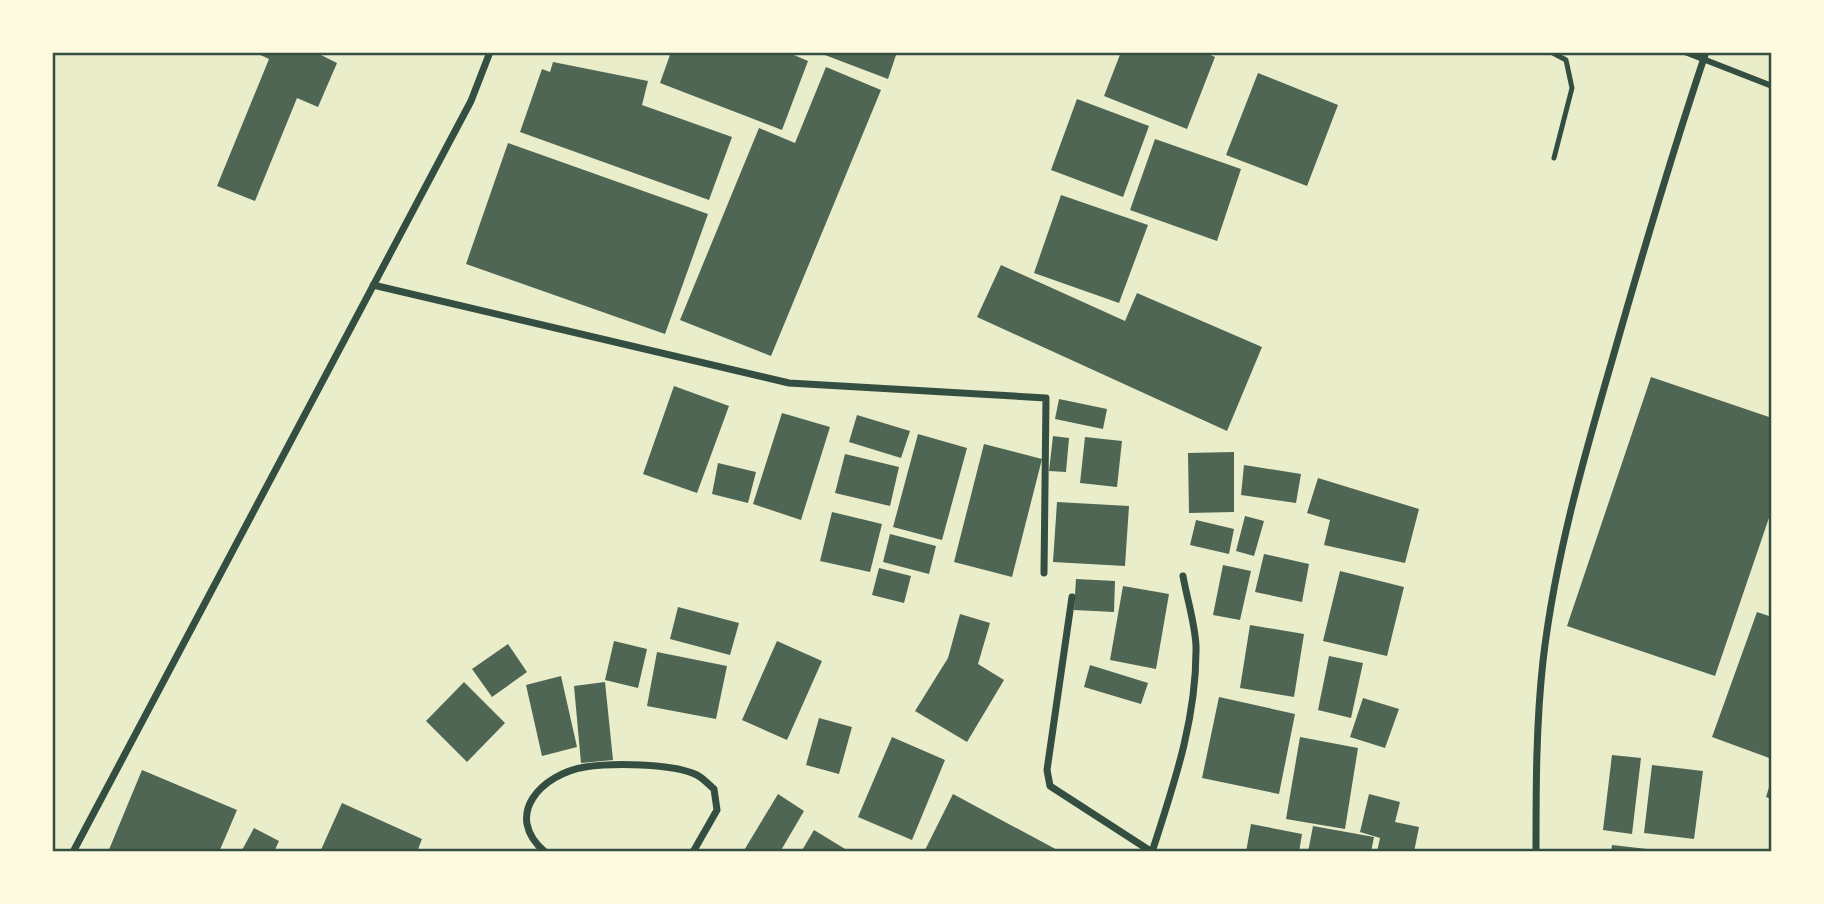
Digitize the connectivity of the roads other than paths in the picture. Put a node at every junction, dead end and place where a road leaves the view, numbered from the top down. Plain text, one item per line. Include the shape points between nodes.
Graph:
1 (490, 52) edge
2 (1551, 52) edge
3 (1685, 52) edge
4 (1705, 56) edge
5 (1772, 86) edge
6 (1554, 158) dead end
7 (373, 285) junction
8 (1044, 573) dead end
9 (1183, 576) dead end
10 (1072, 597) dead end
11 (73, 852) edge
12 (545, 852) edge
13 (693, 852) edge
14 (1152, 852) edge
15 (1536, 852) edge

1 - 7 street via 471,100
2 - 6 lane via 1566,60 1572,88
3 - 4 street
4 - 5 street
4 - 15 street via 1679,126 1587,446 1557,571 1543,662
7 - 8 street via 789,383 1046,398
7 - 11 street
9 - 14 street via 1196,643 1193,702 1184,751
10 - 14 street via 1046,770 1050,786
12 - 13 street via 524,825 526,807 539,791 584,767 660,766 698,775 714,789 717,810

